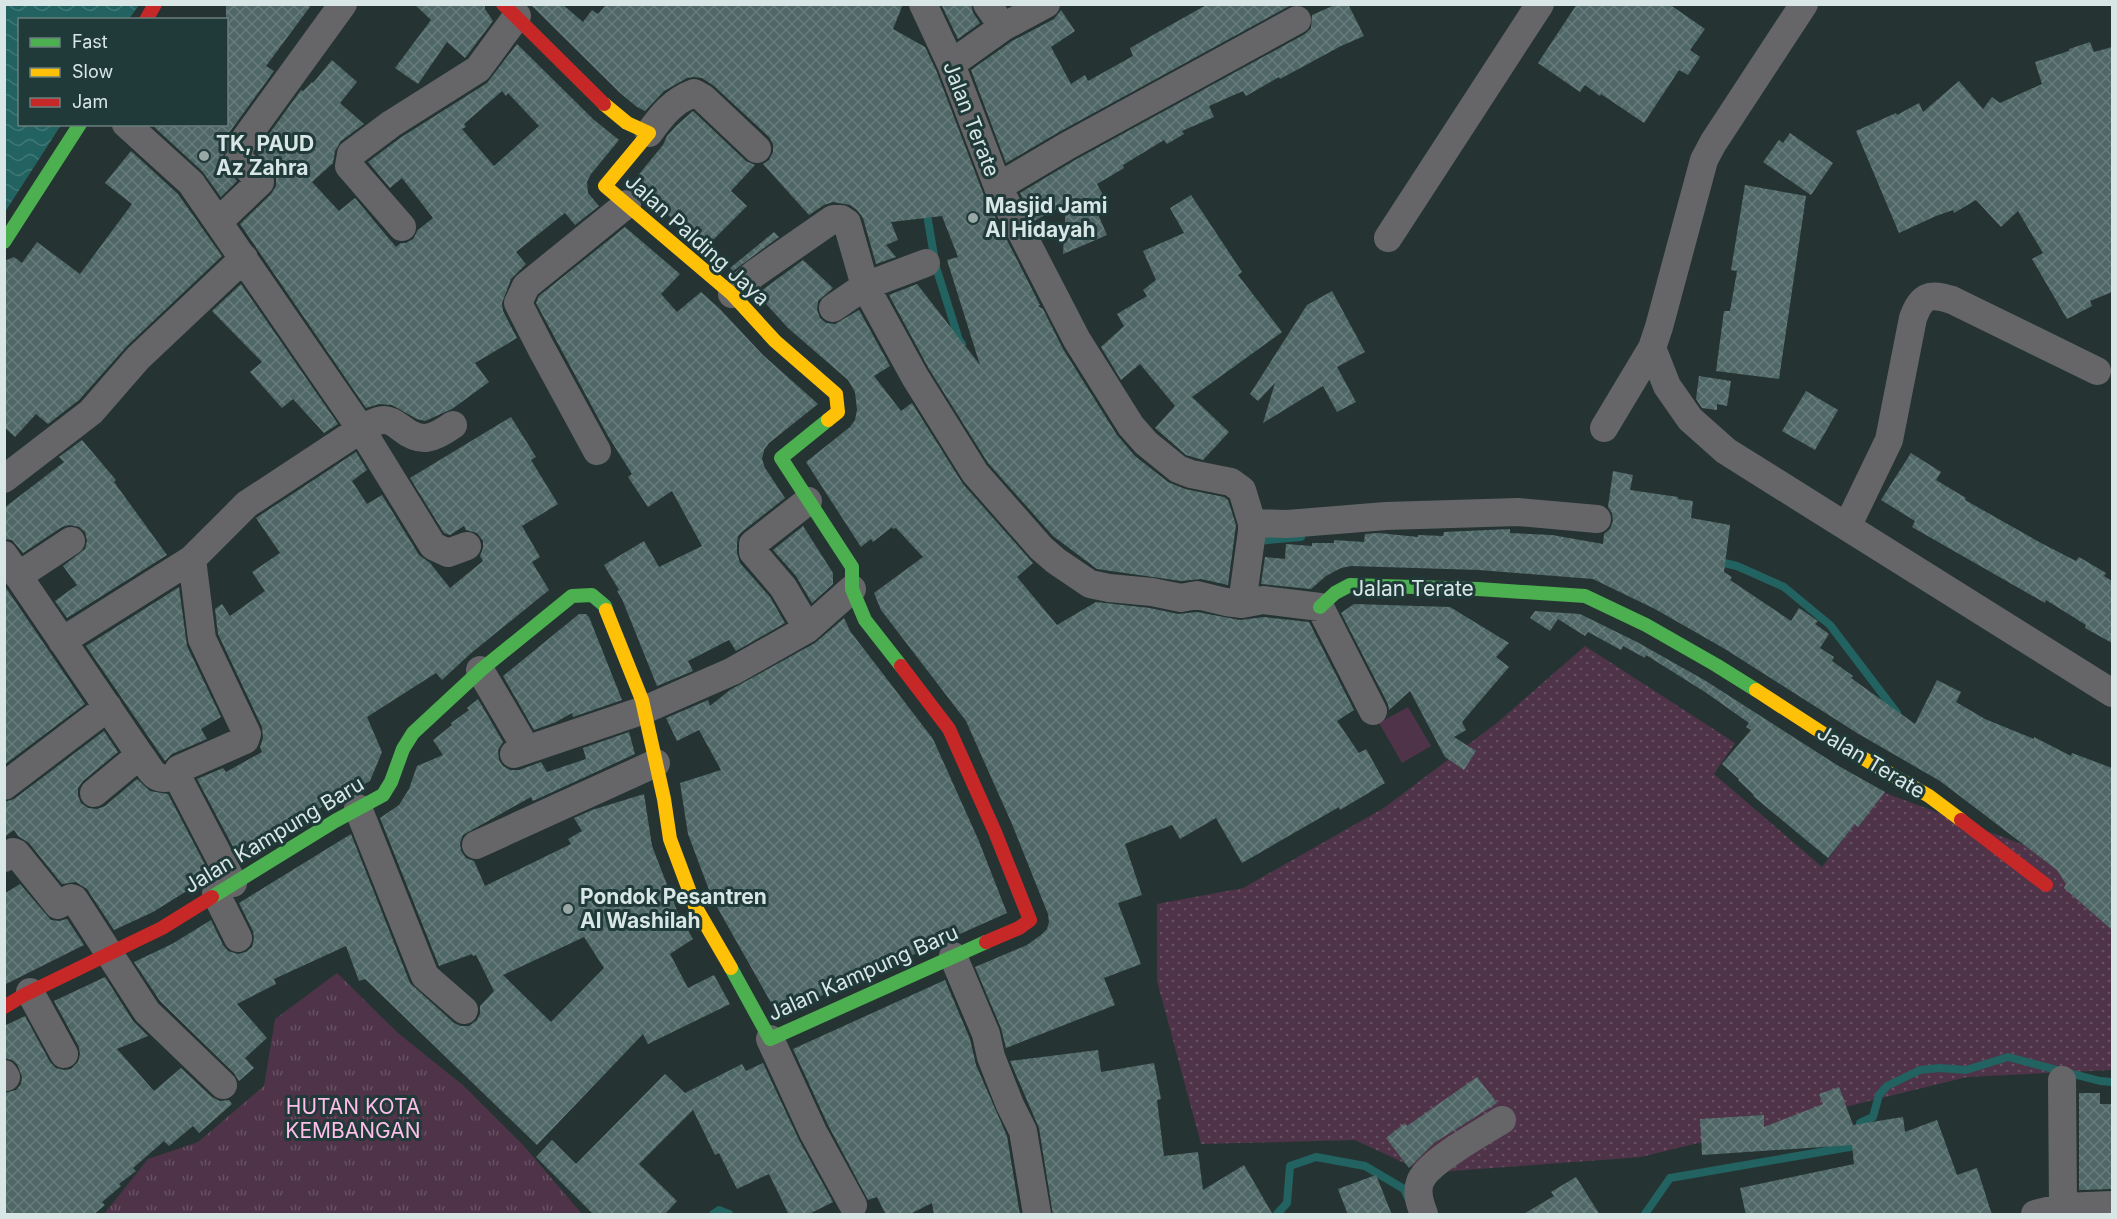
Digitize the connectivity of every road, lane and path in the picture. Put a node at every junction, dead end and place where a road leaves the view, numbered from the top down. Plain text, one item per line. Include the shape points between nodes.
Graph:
1 (155, 4) edge
2 (343, 4) edge
3 (923, 4) edge
4 (1047, 4) edge
5 (1540, 4) edge
6 (1804, 4) edge
7 (510, 10) edge
8 (995, 16) edge
9 (147, 18) edge
10 (1297, 20) dead end
11 (951, 64) junction
12 (79, 126) edge
13 (128, 126) edge
14 (649, 133) junction
15 (757, 149) dead end
16 (998, 187) junction
17 (627, 204) junction
18 (218, 222) junction
19 (402, 227) dead end
20 (1388, 238) dead end
21 (4, 242) edge
22 (244, 258) junction
23 (926, 263) dead end
24 (865, 286) junction
25 (732, 294) junction
26 (833, 308) dead end
27 (1652, 348) junction
28 (2097, 371) dead end
29 (453, 425) dead end
30 (1604, 428) dead end
31 (361, 429) junction
32 (597, 451) dead end
33 (4, 479) edge
34 (808, 501) junction
35 (1597, 519) dead end
36 (1252, 527) junction
37 (1847, 527) junction
38 (71, 542) dead end
39 (467, 546) dead end
40 (192, 560) junction
41 (11, 566) edge
42 (852, 589) junction
43 (1242, 604) junction
44 (1320, 607) junction
45 (802, 619) dead end
46 (62, 641) junction
47 (480, 670) junction
48 (2112, 693) edge
49 (108, 707) junction
50 (644, 710) junction
51 (1373, 711) dead end
52 (140, 755) junction
53 (656, 764) junction
54 (177, 776) junction
55 (4, 786) edge
56 (94, 793) dead end
57 (358, 808) junction
58 (476, 844) dead end
59 (4, 858) edge
60 (2046, 885) dead end
61 (224, 888) junction
62 (237, 938) dead end
63 (110, 953) junction
64 (952, 956) junction
65 (30, 992) junction
66 (4, 1007) edge
67 (464, 1010) dead end
68 (770, 1039) junction
69 (64, 1054) dead end
70 (2062, 1080) dead end
71 (223, 1085) dead end
72 (1502, 1120) dead end
73 (853, 1205) dead end
74 (2112, 1205) edge
75 (2063, 1207) junction
76 (1036, 1215) edge
77 (1424, 1215) edge
78 (2035, 1215) edge

1 - 9 street
2 - 18 street via 240,146 239,158 260,182
3 - 11 street, Jalan Terate
4 - 8 street
5 - 20 street
6 - 27 street via 1704,160
7 - 14 street via 606,106 627,123
7 - 19 street via 478,69 390,124 351,154 349,166
8 - 11 street
10 - 16 street
11 - 16 street, Jalan Terate
12 - 21 street
13 - 18 street via 191,183
14 - 15 street via 663,112 694,93
14 - 17 street, Jalan Palding Jaya via 605,186
16 - 36 street, Jalan Terate via 1077,340 1131,426 1178,469 1238,486 1245,495
17 - 25 street, Jalan Palding Jaya
17 - 32 street via 526,286 519,303
18 - 22 street
22 - 31 street
22 - 33 street via 138,358 91,411
23 - 24 street
24 - 25 street via 847,224 838,218 754,274
24 - 26 street
24 - 43 street via 975,473 1056,561 1090,584 1181,597 1197,595
25 - 34 street, Jalan Palding Jaya via 775,341 836,394 838,412 781,458
27 - 30 street
27 - 37 street via 1667,386 1690,419 1726,451
28 - 37 street via 1952,300 1934,295 1924,299 1913,318 1889,440
29 - 31 street via 435,436 418,438 386,420
31 - 39 street via 433,546 448,553
31 - 40 street via 247,504
34 - 42 street via 852,567
34 - 45 street via 753,544 753,552 783,587
35 - 36 street via 1518,512 1386,516
36 - 43 street, Jalan Terate
37 - 48 street
38 - 41 street
40 - 46 street
40 - 54 street via 202,639 247,734 245,740 179,769
41 - 46 street
42 - 50 street via 807,629 733,671
42 - 64 street, Jalan Kampung Baru via 865,620 949,729 1030,920
43 - 44 street via 1263,600
44 - 51 street
44 - 60 street, Jalan Terate via 1350,585 1585,596 1716,665 1929,796
46 - 49 street
47 - 50 street via 517,746
47 - 50 street, Jalan Kampung Baru via 572,597 592,595 605,606
47 - 57 street, Jalan Kampung Baru via 413,733 383,795
49 - 52 street
49 - 55 street
50 - 53 street, Jalan Kampung Baru
52 - 54 street via 159,778
52 - 56 street
53 - 58 street
53 - 68 street, Jalan Kampung Baru via 670,839 695,906
54 - 61 street
57 - 61 street, Jalan Kampung Baru
57 - 67 street via 425,976
59 - 63 street via 16,854 58,905 74,899
61 - 62 street
61 - 63 street, Jalan Kampung Baru via 162,928
63 - 65 street, Jalan Kampung Baru
63 - 71 street via 147,1012
64 - 68 street, Jalan Kampung Baru
64 - 76 street via 1023,1131
65 - 66 street, Jalan Kampung Baru
65 - 69 street
68 - 73 street via 813,1132
70 - 75 street
72 - 77 street via 1430,1167 1420,1182 1418,1194
74 - 75 street
75 - 78 street

